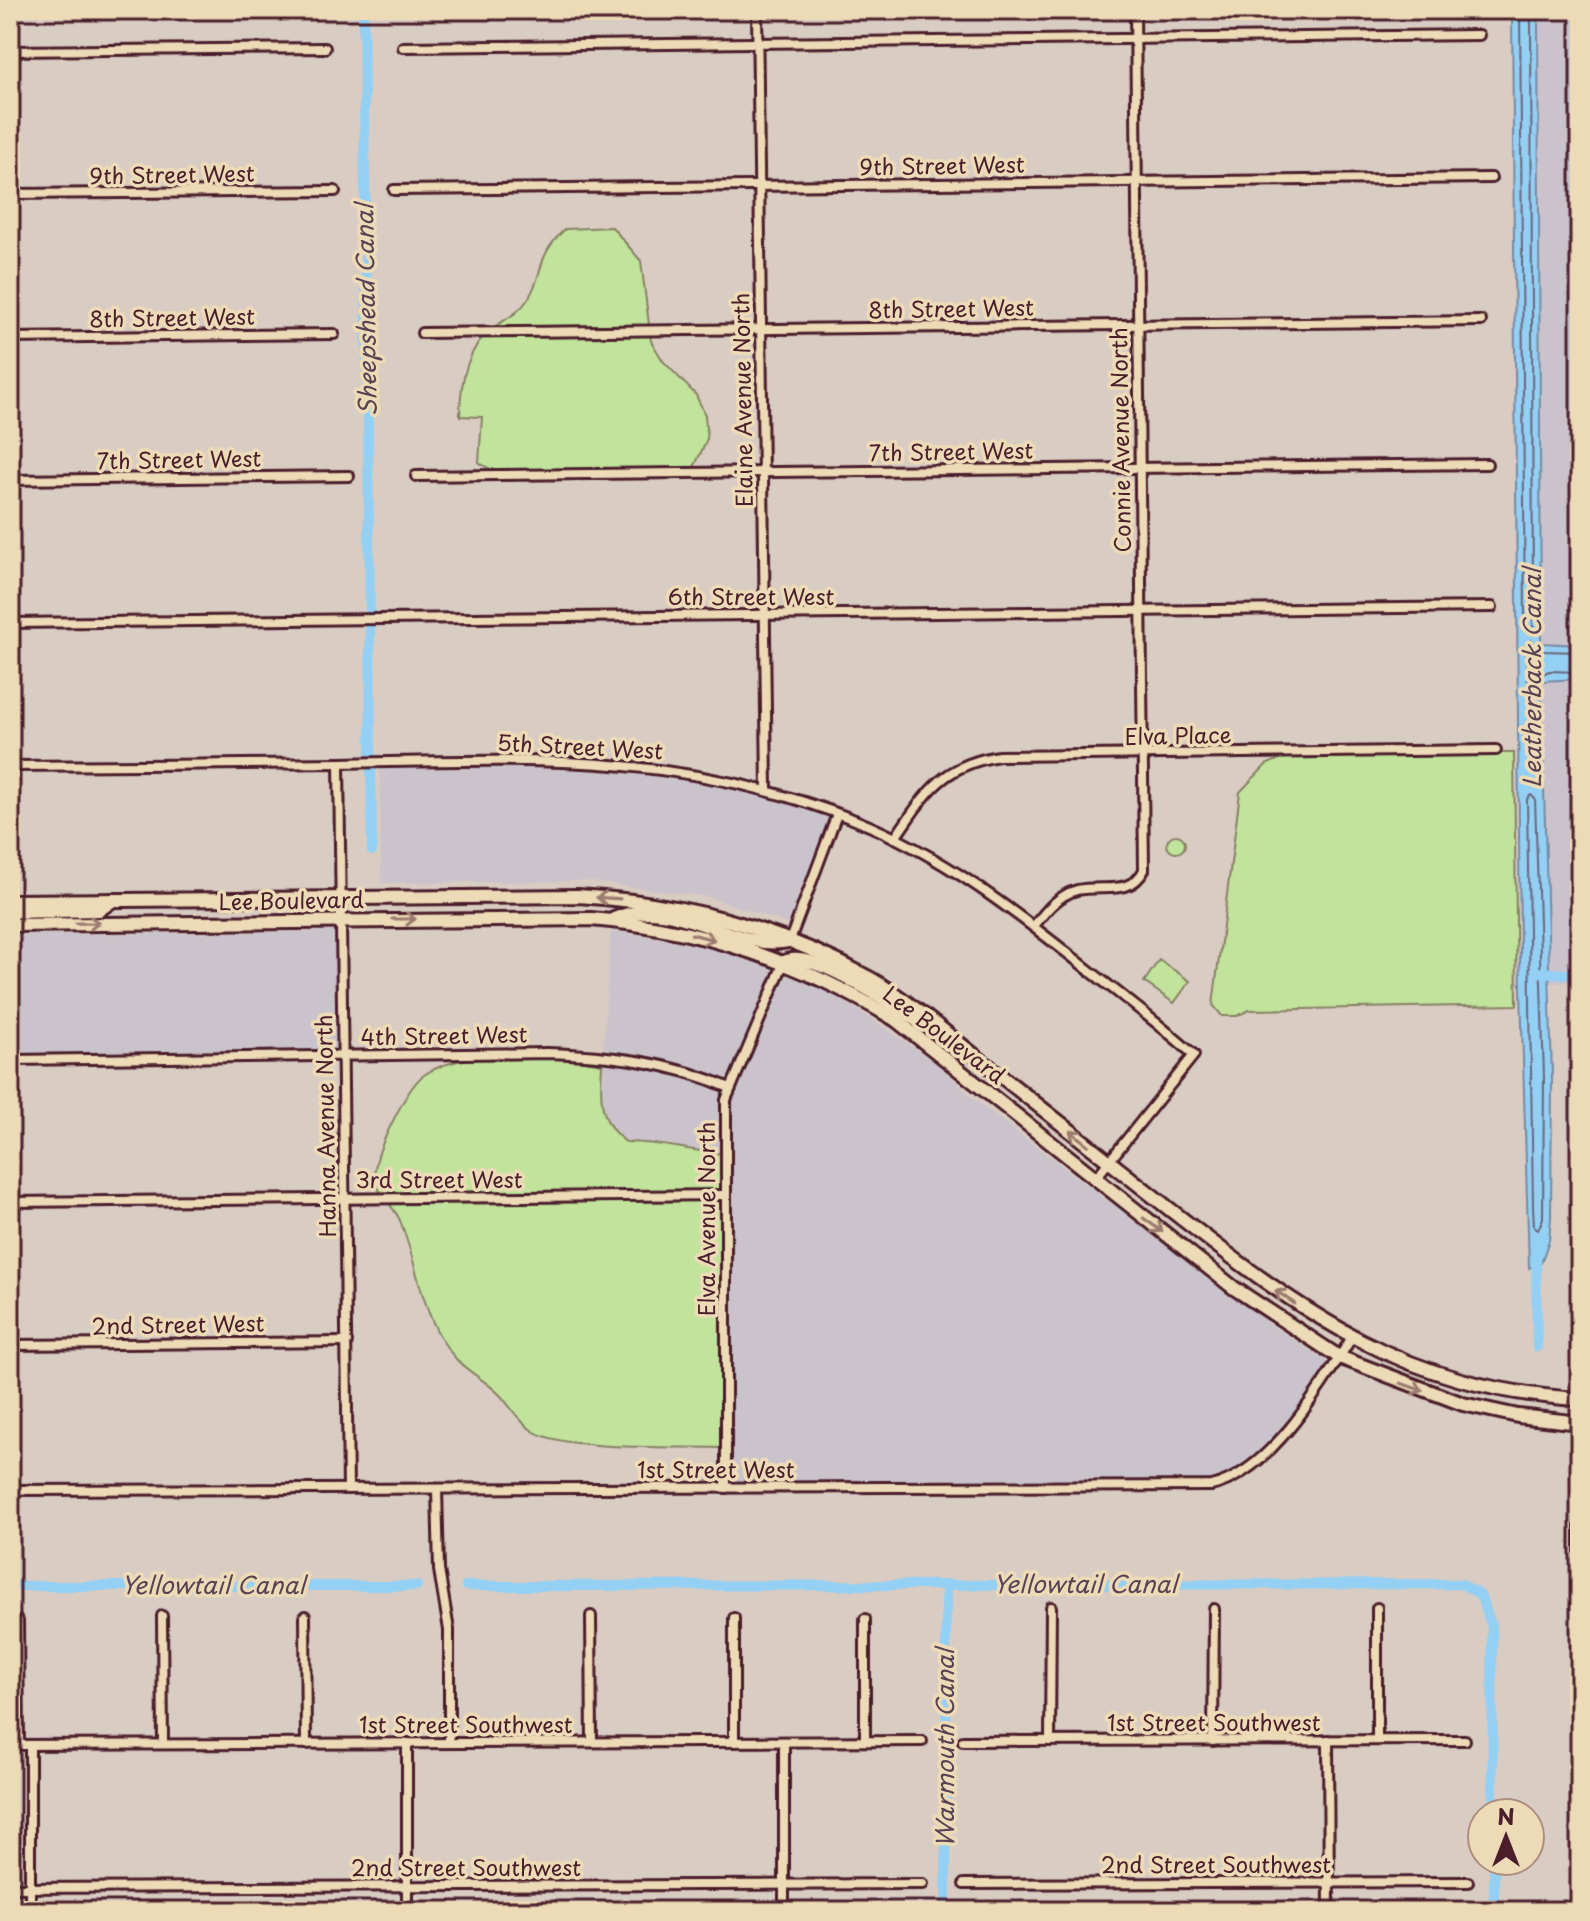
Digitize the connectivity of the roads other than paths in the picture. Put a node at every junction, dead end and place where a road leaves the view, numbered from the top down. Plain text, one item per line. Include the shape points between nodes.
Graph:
1 (757, 10) edge
2 (1135, 10) edge
3 (1479, 35) dead end
4 (1135, 40) junction
5 (758, 44) junction
6 (403, 47) dead end
7 (325, 48) dead end
8 (10, 51) edge
9 (1491, 178) dead end
10 (1136, 182) junction
11 (759, 187) junction
12 (394, 190) dead end
13 (335, 191) dead end
14 (10, 194) edge
15 (1481, 321) dead end
16 (1138, 325) junction
17 (760, 329) junction
18 (422, 333) dead end
19 (334, 334) dead end
20 (10, 338) edge
21 (1487, 464) dead end
22 (1139, 468) junction
23 (762, 472) junction
24 (349, 476) dead end
25 (416, 476) dead end
26 (10, 480) edge
27 (1492, 607) dead end
28 (1141, 611) junction
29 (764, 615) junction
30 (10, 623) edge
31 (1496, 750) dead end
32 (1143, 755) junction
33 (339, 763) junction
34 (10, 766) edge
35 (767, 789) junction
36 (837, 814) junction
37 (895, 838) junction
38 (342, 897) junction
39 (113, 900) junction
40 (10, 901) edge
41 (10, 912) edge
42 (342, 920) junction
43 (611, 921) junction
44 (10, 925) edge
45 (1034, 926) junction
46 (790, 940) junction
47 (784, 962) junction
48 (949, 1036) junction
49 (344, 1056) junction
50 (10, 1060) edge
51 (730, 1088) junction
52 (1110, 1162) junction
53 (1095, 1179) junction
54 (725, 1195) junction
55 (345, 1199) junction
56 (10, 1202) edge
57 (1352, 1337) junction
58 (347, 1342) junction
59 (10, 1345) edge
60 (1339, 1357) junction
61 (1580, 1399) edge
62 (1580, 1423) edge
63 (1580, 1472) edge
64 (726, 1488) junction
65 (348, 1489) junction
66 (437, 1489) junction
67 (10, 1490) edge
68 (1580, 1586) edge
69 (1051, 1607) dead end
70 (1377, 1608) dead end
71 (1214, 1609) dead end
72 (162, 1616) dead end
73 (305, 1616) dead end
74 (591, 1616) dead end
75 (734, 1618) dead end
76 (865, 1619) dead end
77 (18, 1621) dead end
78 (1328, 1740) junction
79 (1377, 1740) junction
80 (1465, 1740) dead end
81 (865, 1741) junction
82 (922, 1741) dead end
83 (963, 1741) dead end
84 (1050, 1741) junction
85 (1213, 1741) junction
86 (592, 1742) junction
87 (734, 1742) junction
88 (784, 1742) junction
89 (407, 1743) junction
90 (449, 1743) junction
91 (163, 1744) junction
92 (306, 1744) junction
93 (15, 1745) edge
94 (30, 1745) junction
95 (1468, 1882) dead end
96 (1329, 1883) junction
97 (923, 1884) dead end
98 (964, 1884) dead end
99 (784, 1885) junction
100 (407, 1886) junction
101 (10, 1888) edge
102 (30, 1888) junction
103 (30, 1911) edge
104 (407, 1911) edge
105 (784, 1911) edge
106 (1329, 1911) edge

1 - 5 street, Elaine Avenue North
2 - 4 street, Connie Avenue North
3 - 4 street
4 - 5 street
4 - 10 street, Connie Avenue North
5 - 6 street
5 - 11 street, Elaine Avenue North
7 - 8 street
9 - 10 street, 9th Street West
10 - 11 street, 9th Street West
10 - 16 street, Connie Avenue North
11 - 12 street, 9th Street West
11 - 17 street, Elaine Avenue North
13 - 14 street, 9th Street West
15 - 16 street, 8th Street West
16 - 17 street, 8th Street West
16 - 22 street, Connie Avenue North
17 - 18 street, 8th Street West
17 - 23 street, Elaine Avenue North
19 - 20 street, 8th Street West
21 - 22 street, 7th Street West
22 - 23 street, 7th Street West
22 - 28 street, Connie Avenue North
23 - 25 street, 7th Street West
23 - 29 street, Elaine Avenue North
24 - 26 street, 7th Street West
27 - 28 street, 6th Street West
28 - 29 street, 6th Street West
28 - 32 street, Connie Avenue North
29 - 30 street, 6th Street West
29 - 35 street, Elaine Avenue North
31 - 32 street, Elva Place
32 - 37 street, Elva Place via 1012,755 969,762 929,789
32 - 45 street, Connie Avenue North via 1144,870 1138,882 1062,896
33 - 34 street, 5th Street West
33 - 35 street, 5th Street West via 618,763
33 - 38 street, Hanna Avenue North
35 - 36 street, 5th Street West
36 - 37 street, 5th Street West
36 - 46 street
37 - 45 street, 5th Street West
38 - 39 main road, Lee Boulevard
38 - 42 street, Hanna Avenue North
46 -> 38 main road, Lee Boulevard via 703,912 616,898
39 - 40 main road, Lee Boulevard
39 - 41 main road via 99,910
42 -> 43 main road, Lee Boulevard
44 -> 42 main road, Lee Boulevard
42 - 49 street, Hanna Avenue North
43 - 46 main road via 634,910 769,943
43 -> 47 main road, Lee Boulevard via 697,935
45 - 52 street, 5th Street West via 1194,1055
46 - 48 main road, Lee Boulevard via 872,980
47 - 48 main road via 802,958
47 - 51 street, Elva Avenue North
47 - 53 main road, Lee Boulevard via 896,1020
52 -> 48 main road, Lee Boulevard
49 - 50 street, 4th Street West
49 - 51 street, 4th Street West via 602,1055 659,1063
49 - 55 street, Hanna Avenue North
51 - 54 street, Elva Avenue North via 724,1117
52 - 53 street, 5th Street West
57 -> 52 main road, Lee Boulevard via 1281,1295
53 -> 60 main road, Lee Boulevard via 1234,1288
54 - 55 street, 3rd Street West
54 - 64 street, Elva Avenue North
55 - 56 street, 3rd Street West
55 - 58 street, Hanna Avenue North
57 - 60 street, 1st Street West
57 - 61 main road, Lee Boulevard via 1438,1373 1507,1391
58 - 59 street, 2nd Street West
58 - 65 street, Hanna Avenue North
60 -> 62 main road, Lee Boulevard via 1463,1404
60 - 64 street, 1st Street West via 1260,1462 1211,1486
63 - 68 street
64 - 66 street, 1st Street West
65 - 66 street, 1st Street West
65 - 67 street, 1st Street West
66 - 90 street via 439,1570 449,1630
69 - 84 street
70 - 79 street
71 - 85 street
72 - 91 street
73 - 92 street
74 - 86 street
75 - 87 street
76 - 81 street
77 - 93 street
78 - 79 street, 1st Street Southwest
78 - 85 street, 1st Street Southwest
78 - 96 street
79 - 80 street, 1st Street Southwest
81 - 82 street, 1st Street Southwest
81 - 88 street, 1st Street Southwest
83 - 84 street, 1st Street Southwest
84 - 85 street, 1st Street Southwest
86 - 87 street, 1st Street Southwest
86 - 90 street, 1st Street Southwest
87 - 88 street, 1st Street Southwest
88 - 99 street
89 - 90 street, 1st Street Southwest
89 - 92 street, 1st Street Southwest
89 - 100 street
91 - 92 street, 1st Street Southwest
91 - 94 street, 1st Street Southwest
93 - 94 street, 1st Street Southwest
94 - 102 street
95 - 96 street, 2nd Street Southwest
96 - 98 street, 2nd Street Southwest
96 - 106 street
97 - 99 street, 2nd Street Southwest
99 - 100 street, 2nd Street Southwest
99 - 105 street
100 - 102 street, 2nd Street Southwest
100 - 104 street
101 - 102 street, 2nd Street Southwest
102 - 103 street

